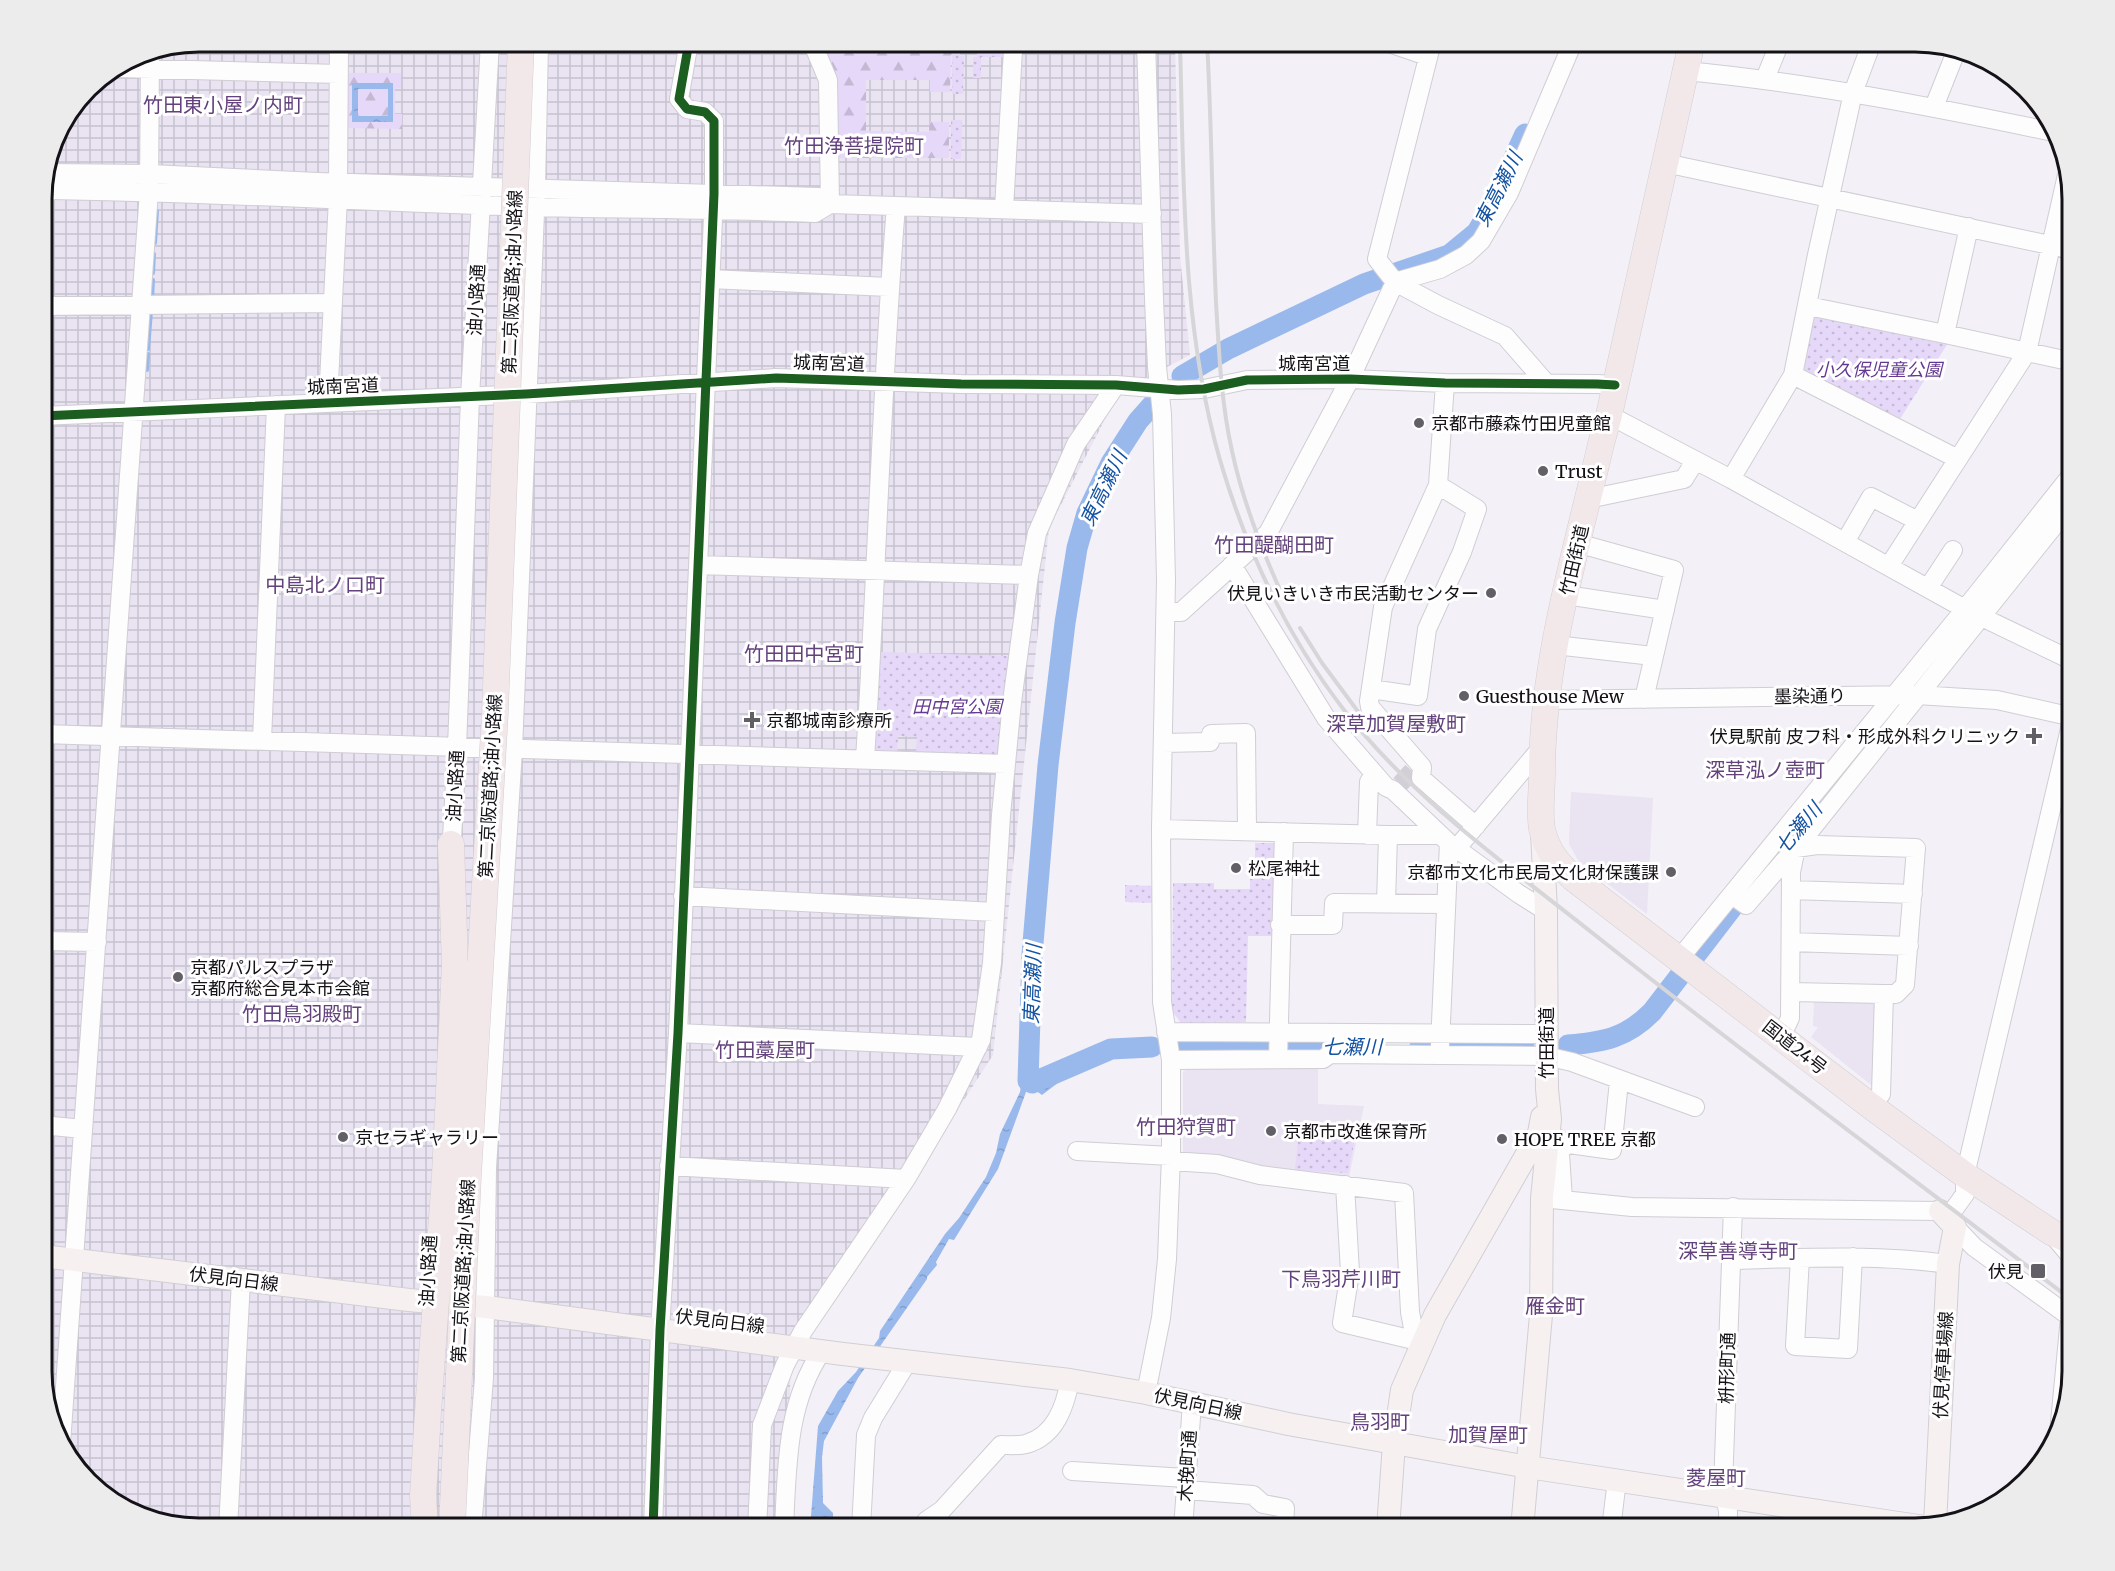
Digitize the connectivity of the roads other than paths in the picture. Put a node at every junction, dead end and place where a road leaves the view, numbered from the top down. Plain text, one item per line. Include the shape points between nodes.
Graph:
1 (339, 53) edge
2 (490, 53) edge
3 (504, 53) edge
4 (521, 53) edge
5 (539, 53) edge
6 (687, 53) edge
7 (817, 53) edge
8 (1013, 53) edge
9 (1146, 53) edge
10 (1429, 53) edge
11 (1569, 53) edge
12 (1690, 53) edge
13 (1775, 53) edge
14 (1868, 53) edge
15 (1954, 57) edge
16 (150, 60) edge
17 (152, 60) edge
18 (1686, 71) junction
19 (339, 74) junction
20 (1765, 79) junction
21 (1853, 93) junction
22 (1934, 107) junction
23 (2045, 131) edge
24 (1665, 163) junction
25 (55, 174) edge
26 (149, 183) junction
27 (536, 188) junction
28 (53, 189) edge
29 (338, 191) junction
30 (483, 196) junction
31 (2062, 197) edge
32 (1829, 198) junction
33 (713, 201) junction
34 (830, 204) junction
35 (896, 206) junction
36 (535, 207) junction
37 (1004, 209) junction
38 (1152, 214) junction
39 (1969, 227) junction
40 (2051, 245) junction
41 (2062, 248) edge
42 (1390, 276) junction
43 (710, 279) junction
44 (889, 287) junction
45 (332, 303) junction
46 (53, 306) edge
47 (140, 306) junction
48 (1808, 306) junction
49 (1946, 334) junction
50 (2027, 352) junction
51 (2062, 360) edge
52 (1793, 375) junction
53 (1350, 379) junction
54 (885, 381) junction
55 (706, 382) junction
56 (1445, 383) junction
57 (1546, 383) junction
58 (1116, 385) junction
59 (1615, 386) junction
60 (1160, 387) junction
61 (526, 394) junction
62 (470, 397) junction
63 (328, 403) junction
64 (276, 405) junction
65 (132, 411) junction
66 (53, 415) edge
67 (1609, 415) junction
68 (1958, 459) junction
69 (1695, 461) junction
70 (1731, 479) junction
71 (1438, 485) junction
72 (2062, 488) edge
73 (1588, 499) junction
74 (2062, 514) edge
75 (1918, 521) junction
76 (1845, 542) junction
77 (1577, 543) junction
78 (1953, 550) dead end
79 (698, 565) junction
80 (1232, 565) junction
81 (1889, 566) junction
82 (876, 570) junction
83 (1029, 575) junction
84 (1928, 588) junction
85 (1566, 595) junction
86 (1665, 610) junction
87 (1166, 612) junction
88 (1973, 613) junction
89 (1555, 645) junction
90 (1653, 656) junction
91 (2062, 656) edge
92 (1371, 689) junction
93 (1905, 695) junction
94 (1644, 699) junction
95 (1546, 700) junction
96 (2062, 714) edge
97 (53, 734) edge
98 (111, 736) junction
99 (262, 740) junction
100 (1163, 743) junction
101 (1542, 747) junction
102 (457, 748) junction
103 (507, 748) junction
104 (690, 754) junction
105 (865, 759) junction
106 (2062, 763) edge
107 (1006, 764) junction
108 (1375, 774) junction
109 (1405, 776) junction
110 (1476, 826) junction
111 (1542, 827) junction
112 (1161, 829) junction
113 (1247, 831) junction
114 (1284, 832) junction
115 (1367, 835) junction
116 (1388, 835) junction
117 (1448, 842) junction
118 (451, 844) junction
119 (1796, 848) junction
120 (1573, 878) junction
121 (1791, 890) junction
122 (1913, 894) junction
123 (683, 896) junction
124 (1737, 899) junction
125 (1386, 903) junction
126 (1446, 904) junction
127 (1546, 910) junction
128 (995, 912) junction
129 (1280, 925) junction
130 (53, 941) edge
131 (97, 942) junction
132 (1791, 942) junction
133 (1909, 946) junction
134 (1684, 963) junction
135 (1546, 978) junction
136 (1791, 992) junction
137 (1884, 994) junction
138 (1166, 1032) junction
139 (678, 1033) junction
140 (1781, 1036) junction
141 (1330, 1044) junction
142 (1440, 1044) junction
143 (1546, 1045) junction
144 (1278, 1046) junction
145 (978, 1047) junction
146 (1171, 1060) junction
147 (1619, 1081) junction
148 (1546, 1089) junction
149 (1695, 1107) dead end
150 (1872, 1107) junction
151 (53, 1126) edge
152 (83, 1129) junction
153 (1077, 1151) dead end
154 (1554, 1153) junction
155 (1171, 1158) junction
156 (1524, 1158) junction
157 (669, 1166) junction
158 (1965, 1176) junction
159 (906, 1179) junction
160 (1345, 1185) junction
161 (1552, 1198) junction
162 (1733, 1207) junction
163 (1947, 1219) junction
164 (2062, 1237) edge
165 (53, 1257) edge
166 (1853, 1257) junction
167 (1800, 1258) junction
168 (74, 1260) junction
169 (1731, 1260) junction
170 (1948, 1264) junction
171 (241, 1280) junction
172 (426, 1302) junction
173 (486, 1307) junction
174 (2062, 1311) edge
175 (660, 1330) junction
176 (1422, 1342) junction
177 (793, 1347) junction
178 (832, 1352) junction
179 (904, 1361) junction
180 (1071, 1380) junction
181 (1146, 1393) junction
182 (1192, 1403) junction
183 (62, 1424) edge
184 (1394, 1443) junction
185 (1528, 1467) junction
186 (1072, 1471) dead end
187 (1617, 1480) junction
188 (1186, 1484) junction
189 (1725, 1498) junction
190 (229, 1518) edge
191 (416, 1518) edge
192 (424, 1518) edge
193 (436, 1518) edge
194 (452, 1518) edge
195 (466, 1518) edge
196 (473, 1518) edge
197 (653, 1518) edge
198 (758, 1518) edge
199 (785, 1518) edge
200 (862, 1518) edge
201 (930, 1518) edge
202 (1184, 1518) edge
203 (1285, 1518) edge
204 (1389, 1518) edge
205 (1523, 1518) edge
206 (1612, 1518) edge
207 (1728, 1518) edge
208 (1826, 1518) edge
209 (1926, 1518) edge

1 - 19 street
2 - 30 street, 油小路通
3 - 193 highway, 第二京阪道路;油小路線 via 479,714
4 - 194 highway, 第二京阪道路;油小路線, bridge via 495,713 468,1166
5 - 27 street
6 - 33 street via 679,99 687,109 705,112 714,121
7 - 34 street via 828,80
8 - 37 street
9 - 38 street
10 - 42 street via 1377,259
11 - 42 street via 1509,193 1481,241 1466,255 1440,269
12 - 18 highway, 竹田街道
13 - 20 street
14 - 21 street
15 - 22 street
16 - 26 street
17 - 19 street
18 - 20 street
18 - 24 highway, 竹田街道
19 - 29 street
20 - 21 street
21 - 22 street
21 - 32 street
22 - 23 street
24 - 32 street
24 - 59 highway, 竹田街道
25 - 26 street
26 - 28 street
26 - 29 street
26 - 47 street
27 - 30 street
27 - 33 street
27 - 36 street
29 - 30 street
29 - 45 street
30 - 36 street
30 - 62 street, 油小路通
31 - 40 street
32 - 39 street
32 - 48 street
33 - 34 street via 818,197
33 - 36 street
33 - 43 street
34 - 35 street
35 - 37 street
35 - 44 street
36 - 61 street
37 - 38 street
38 - 60 street via 1156,367
39 - 40 street
39 - 49 street
40 - 41 street
40 - 50 street
42 - 53 street
42 - 57 street via 1438,305 1505,336
43 - 44 street
43 - 55 street
44 - 54 street
45 - 47 street
45 - 63 street
46 - 47 street
47 - 65 street
48 - 49 street
48 - 52 street
49 - 50 street
50 - 51 street
50 - 68 street
52 - 68 street
52 - 70 street
53 - 56 street, 城南宮道
53 - 60 street, 城南宮道 via 1247,380 1204,389
53 - 80 street via 1268,533
54 - 55 street, 城南宮道 via 776,378
54 - 58 street, 城南宮道
54 - 82 street
55 - 61 street, 城南宮道
55 - 79 street
56 - 57 street, 城南宮道
56 - 71 street
57 - 59 street, 城南宮道
58 - 60 street, 城南宮道
58 - 83 street via 1076,444 1037,534
59 - 67 highway, 竹田街道
60 - 87 street
61 - 62 street, 城南宮道
61 - 103 street via 517,648
62 - 63 street, 城南宮道
62 - 102 street, 油小路通
63 - 64 street, 城南宮道
64 - 65 street, 城南宮道
64 - 99 street
65 - 66 street, 城南宮道
65 - 98 street
67 - 69 street
67 - 73 highway, 竹田街道
68 - 75 street
69 - 70 street
69 - 73 street via 1684,479
70 - 76 street
71 - 92 street via 1383,607
71 - 92 street via 1477,509 1427,628 1418,696
72 - 88 street
73 - 77 highway, 竹田街道
74 - 88 street
75 - 76 street via 1871,497
75 - 81 street
76 - 81 street
77 - 85 highway, 竹田街道
77 - 86 street via 1674,570
78 - 84 street
79 - 82 street
79 - 104 street
80 - 87 street via 1181,612
80 - 108 street via 1326,718
81 - 84 street
82 - 83 street
82 - 105 street
83 - 107 street
84 - 88 street
85 - 86 street
85 - 89 highway, 竹田街道
86 - 90 street
87 - 100 street
88 - 91 street
88 - 93 street
89 - 90 street
89 - 95 highway, 竹田街道
90 - 94 street
92 - 109 street via 1370,707
93 - 94 street, 墨染通り
93 - 96 street, 墨染通り via 1997,700
93 - 119 street
93 - 124 street
94 - 95 street, 墨染通り
95 - 101 highway, 竹田街道
97 - 98 street
98 - 99 street
98 - 131 street
99 - 102 street
100 - 112 street
100 - 113 street via 1210,742 1211,734 1246,733
101 - 110 street
101 - 111 highway, 竹田街道
102 - 103 street
102 - 118 street, 油小路通
103 - 104 street
103 - 173 street via 487,1168
103 - 195 highway via 489,949
104 - 105 street
104 - 123 street
105 - 107 street
106 - 158 street
107 - 128 street
108 - 109 street via 1386,787
108 - 115 street via 1369,782
109 - 110 street via 1422,767 1421,777
109 - 117 street
110 - 117 street
111 - 120 highway, 国道24号 via 1551,854
111 - 127 main road, 竹田街道
112 - 113 street
112 - 138 street via 1162,1002
113 - 114 street
114 - 115 street
114 - 129 street
115 - 116 street
116 - 117 street
116 - 125 street
117 - 126 street
117 - 127 street
118 - 172 street, 油小路通
118 - 192 highway, bridge via 455,965
119 - 121 street
119 - 122 street via 1817,844 1916,848
119 - 124 street via 1746,905
120 - 134 highway, 国道24号
120 - 135 main road via 1560,895 1560,922
121 - 122 street
121 - 132 street
122 - 133 street
123 - 128 street
123 - 139 street
124 - 134 street
125 - 126 street
125 - 129 street via 1334,903 1333,925
126 - 142 street
127 - 135 main road, 竹田街道
128 - 145 street via 989,993
129 - 144 street
130 - 131 street
131 - 152 street
132 - 133 street
132 - 136 street
133 - 137 street via 1905,985 1896,994
134 - 140 highway, 国道24号
135 - 143 main road, 竹田街道
136 - 137 street
136 - 140 street via 1790,1018
137 - 150 street via 1881,1094
138 - 144 street
138 - 146 street
139 - 145 street
139 - 157 street
140 - 150 highway, 国道24号
141 - 142 street
141 - 144 street
141 - 144 street via 1323,1059
142 - 143 street
143 - 147 street via 1572,1062
143 - 148 main road, 竹田街道
144 - 146 street
145 - 159 street via 948,1110
146 - 155 street
147 - 149 street
147 - 154 street via 1612,1150 1569,1144
148 - 154 main road, 竹田街道
148 - 156 main road, 竹田街道 via 1539,1133
150 - 158 highway, 国道24号
151 - 152 street
152 - 168 street
153 - 155 street
154 - 156 main road via 1533,1152
154 - 161 main road, 竹田街道
155 - 160 street via 1260,1175
155 - 181 street via 1161,1318
156 - 176 main road, 竹田街道
157 - 159 street
157 - 175 street
158 - 163 street via 1965,1194
158 - 164 highway, 国道24号
159 - 177 street
160 - 176 street via 1404,1193 1410,1312 1413,1328
160 - 176 street via 1350,1272 1342,1323
161 - 162 street via 1632,1206
161 - 185 main road, 竹田街道
162 - 163 street
162 - 169 street, 枡形町通
163 - 170 main road, 伏見停車場線
163 - 174 street via 1974,1247
165 - 168 main road, 伏見向日線
166 - 167 street
166 - 167 street via 1848,1349 1795,1346
166 - 170 street
167 - 169 street
168 - 171 main road, 伏見向日線
168 - 183 street
169 - 189 street, 枡形町通
170 - 209 main road, 伏見停車場線
171 - 172 main road, 伏見向日線
171 - 190 street
172 - 173 main road, 伏見向日線
172 - 191 street, 油小路通
173 - 175 main road, 伏見向日線
173 - 196 street
175 - 177 main road, 伏見向日線
175 - 197 street
176 - 184 main road, 竹田街道 via 1402,1390
177 - 178 main road, 伏見向日線
177 - 198 street via 762,1425
178 - 179 main road, 伏見向日線
178 - 199 street via 812,1364 801,1389 787,1466
179 - 180 main road, 伏見向日線
179 - 200 street via 866,1435
180 - 181 main road, 伏見向日線
180 - 201 street via 1065,1404 1049,1430 1025,1444 1001,1445
181 - 182 main road, 伏見向日線
182 - 184 main road, 伏見向日線
182 - 188 street, 木挽町通
184 - 185 main road, 伏見向日線
184 - 204 main road, 竹田街道
185 - 187 main road, 伏見向日線
185 - 205 main road, 竹田街道
186 - 188 street
187 - 189 main road, 伏見向日線
187 - 206 street
188 - 202 street, 木挽町通
188 - 203 street via 1253,1495 1263,1504 1285,1508
189 - 207 street, 枡形町通
189 - 208 main road, 伏見向日線

